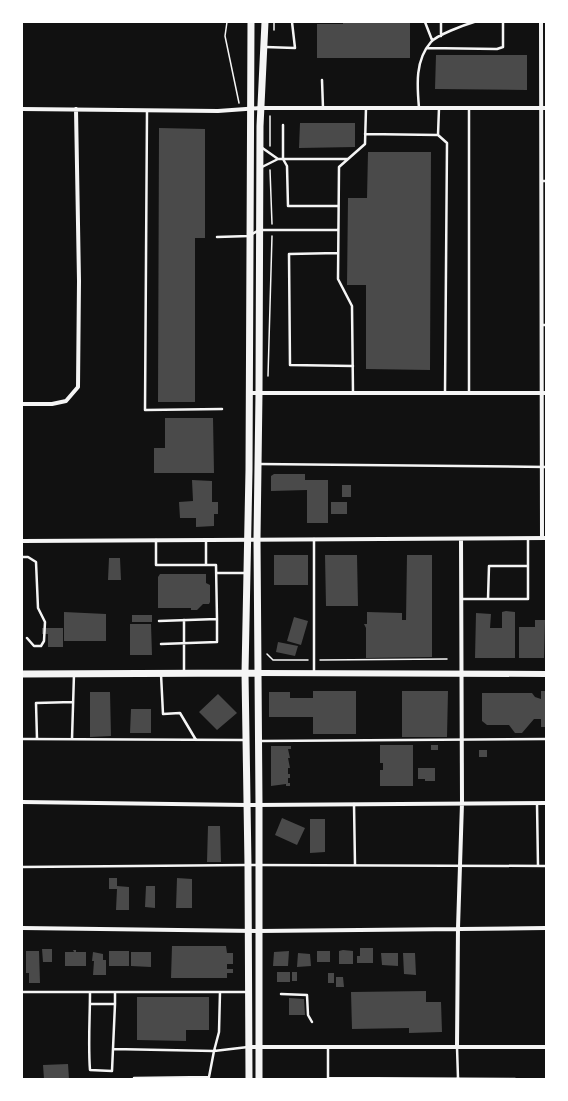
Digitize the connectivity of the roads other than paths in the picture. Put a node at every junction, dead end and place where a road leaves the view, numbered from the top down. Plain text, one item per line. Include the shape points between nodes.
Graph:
1 (251, 22) edge
2 (265, 22) edge
3 (292, 22) edge
4 (425, 22) edge
5 (441, 22) edge
6 (474, 22) edge
7 (503, 22) edge
8 (541, 22) edge
9 (470, 23) edge
10 (441, 36) junction
11 (432, 40) junction
12 (263, 47) junction
13 (427, 48) junction
14 (322, 80) dead end
15 (260, 108) junction
16 (323, 108) junction
17 (366, 108) junction
18 (419, 108) junction
19 (438, 108) junction
20 (469, 108) junction
21 (544, 108) edge
22 (22, 109) edge
23 (76, 109) junction
24 (147, 110) junction
25 (250, 110) junction
26 (284, 125) dead end
27 (365, 134) junction
28 (438, 135) junction
29 (260, 146) junction
30 (278, 159) junction
31 (283, 159) junction
32 (347, 159) junction
33 (260, 168) junction
34 (544, 181) edge
35 (338, 206) junction
36 (259, 230) junction
37 (338, 230) junction
38 (249, 236) junction
39 (218, 237) dead end
40 (544, 252) edge
41 (338, 253) junction
42 (544, 324) edge
43 (353, 366) junction
44 (248, 393) junction
45 (259, 393) junction
46 (353, 393) junction
47 (445, 393) junction
48 (469, 393) junction
49 (544, 393) edge
50 (22, 404) edge
51 (222, 409) dead end
52 (258, 464) junction
53 (544, 467) edge
54 (528, 538) junction
55 (544, 538) edge
56 (206, 539) junction
57 (247, 539) junction
58 (257, 539) junction
59 (314, 539) junction
60 (461, 539) junction
61 (156, 540) junction
62 (22, 541) edge
63 (22, 557) edge
64 (206, 565) junction
65 (528, 566) junction
66 (216, 573) junction
67 (246, 573) junction
68 (461, 599) junction
69 (488, 599) junction
70 (217, 619) junction
71 (184, 620) junction
72 (159, 621) dead end
73 (27, 638) dead end
74 (184, 642) junction
75 (161, 644) dead end
76 (184, 673) junction
77 (245, 673) junction
78 (262, 673) junction
79 (314, 673) junction
80 (22, 674) edge
81 (74, 674) junction
82 (161, 674) junction
83 (461, 674) junction
84 (546, 674) edge
85 (73, 702) junction
86 (22, 739) edge
87 (37, 739) junction
88 (72, 739) junction
89 (461, 739) junction
90 (546, 739) edge
91 (196, 740) junction
92 (246, 740) junction
93 (259, 741) junction
94 (22, 802) edge
95 (462, 803) junction
96 (537, 803) junction
97 (546, 803) edge
98 (247, 804) junction
99 (259, 804) junction
100 (354, 804) junction
101 (248, 865) junction
102 (259, 865) junction
103 (355, 865) junction
104 (460, 866) junction
105 (538, 866) junction
106 (546, 866) edge
107 (22, 867) edge
108 (22, 928) edge
109 (458, 928) junction
110 (546, 928) edge
111 (248, 930) junction
112 (259, 931) junction
113 (22, 992) edge
114 (90, 992) junction
115 (116, 992) junction
116 (220, 992) junction
117 (249, 992) junction
118 (281, 994) dead end
119 (90, 1004) junction
120 (115, 1004) junction
121 (312, 1022) dead end
122 (249, 1046) junction
123 (259, 1046) junction
124 (328, 1047) junction
125 (457, 1047) junction
126 (546, 1047) edge
127 (113, 1049) junction
128 (214, 1051) junction
129 (134, 1078) dead end
130 (328, 1078) edge
131 (249, 1079) edge
132 (259, 1079) edge
133 (458, 1079) edge
134 (515, 1079) edge

1 - 25 main road
2 - 12 main road
3 - 12 lane via 295,48
4 - 11 lane
5 - 10 lane
6 - 9 lane
7 - 13 lane via 503,47
8 - 21 street
9 - 10 lane
10 - 11 lane
11 - 13 lane
12 - 15 main road
13 - 18 lane via 422,56 417,80
14 - 16 lane
15 - 16 street
15 - 25 street
15 - 29 main road
16 - 17 street
17 - 18 street
17 - 27 lane
18 - 19 street
19 - 20 street
19 - 28 lane
20 - 21 street
20 - 48 lane
21 - 34 street
22 - 23 street
23 - 24 street
23 - 50 street via 78,387 66,401 52,404
24 - 25 street
24 - 51 lane via 145,410
25 - 38 main road
26 - 31 lane
27 - 28 lane
27 - 32 lane via 365,144
28 - 47 lane via 446,143
29 - 30 lane
29 - 33 main road
30 - 31 lane
30 - 33 lane
31 - 32 lane
31 - 35 lane via 287,166 288,206
32 - 35 lane via 339,167
33 - 36 main road
34 - 40 street
35 - 37 lane
36 - 37 lane
36 - 38 lane
36 - 45 main road
37 - 41 lane
38 - 39 lane
38 - 44 main road
40 - 42 street
41 - 43 lane via 338,279 352,306
41 - 43 lane via 289,254 290,365
42 - 49 street
43 - 46 lane
44 - 45 street
44 - 57 main road
45 - 46 street
45 - 52 main road
46 - 47 street
47 - 48 street
48 - 49 street
49 - 53 street
52 - 53 lane
52 - 58 main road
53 - 55 street
54 - 55 street
54 - 60 street
54 - 65 lane
56 - 57 street
56 - 61 street
56 - 64 lane
57 - 58 street
57 - 67 main road
58 - 59 street
58 - 78 main road
59 - 60 street
59 - 79 lane
60 - 68 street
61 - 62 street
61 - 64 lane via 156,565
63 - 73 lane via 28,557 36,562 38,608 45,622 44,641 41,646 34,646
64 - 66 lane via 216,565
65 - 69 lane via 489,566
65 - 69 lane via 528,599
66 - 67 lane
66 - 70 lane
67 - 77 main road
68 - 69 lane
68 - 83 street
70 - 71 lane
70 - 74 lane via 217,642
71 - 72 lane
71 - 74 lane
74 - 75 lane
74 - 76 lane
76 - 77 main road
76 - 82 main road
77 - 78 main road
77 - 92 main road
78 - 79 street
78 - 93 main road
79 - 83 street
80 - 81 main road
81 - 82 main road
81 - 85 lane
82 - 91 lane via 163,714 180,713
83 - 84 street
83 - 89 street
85 - 87 lane via 36,703
85 - 88 lane
86 - 87 lane
87 - 88 lane
88 - 91 lane
89 - 90 lane
89 - 93 lane
89 - 95 street
91 - 92 lane
92 - 98 main road
93 - 99 main road
94 - 98 street
95 - 96 street
95 - 100 street
95 - 104 street
96 - 97 street
96 - 105 lane
98 - 99 street
98 - 101 main road
99 - 100 street
99 - 102 main road
100 - 103 lane
101 - 102 lane
101 - 107 lane
101 - 111 main road
102 - 103 lane
102 - 112 main road
103 - 104 lane
104 - 105 lane
104 - 109 street
105 - 106 lane
108 - 111 street
109 - 110 street
109 - 112 street
109 - 125 street
111 - 112 street
111 - 117 main road
112 - 123 main road
113 - 114 lane
114 - 115 lane
114 - 119 lane
115 - 116 lane
115 - 120 lane
116 - 117 lane
116 - 128 lane via 219,1032
117 - 122 main road
118 - 121 lane via 307,995 308,1015
119 - 120 lane
119 - 127 lane via 90,1070 112,1070
120 - 127 lane
122 - 123 street
122 - 128 lane
122 - 131 main road
123 - 124 street
123 - 132 main road
124 - 125 street
124 - 130 lane
125 - 126 street
125 - 133 lane
127 - 128 lane
128 - 129 lane via 209,1077
130 - 133 lane
133 - 134 lane

